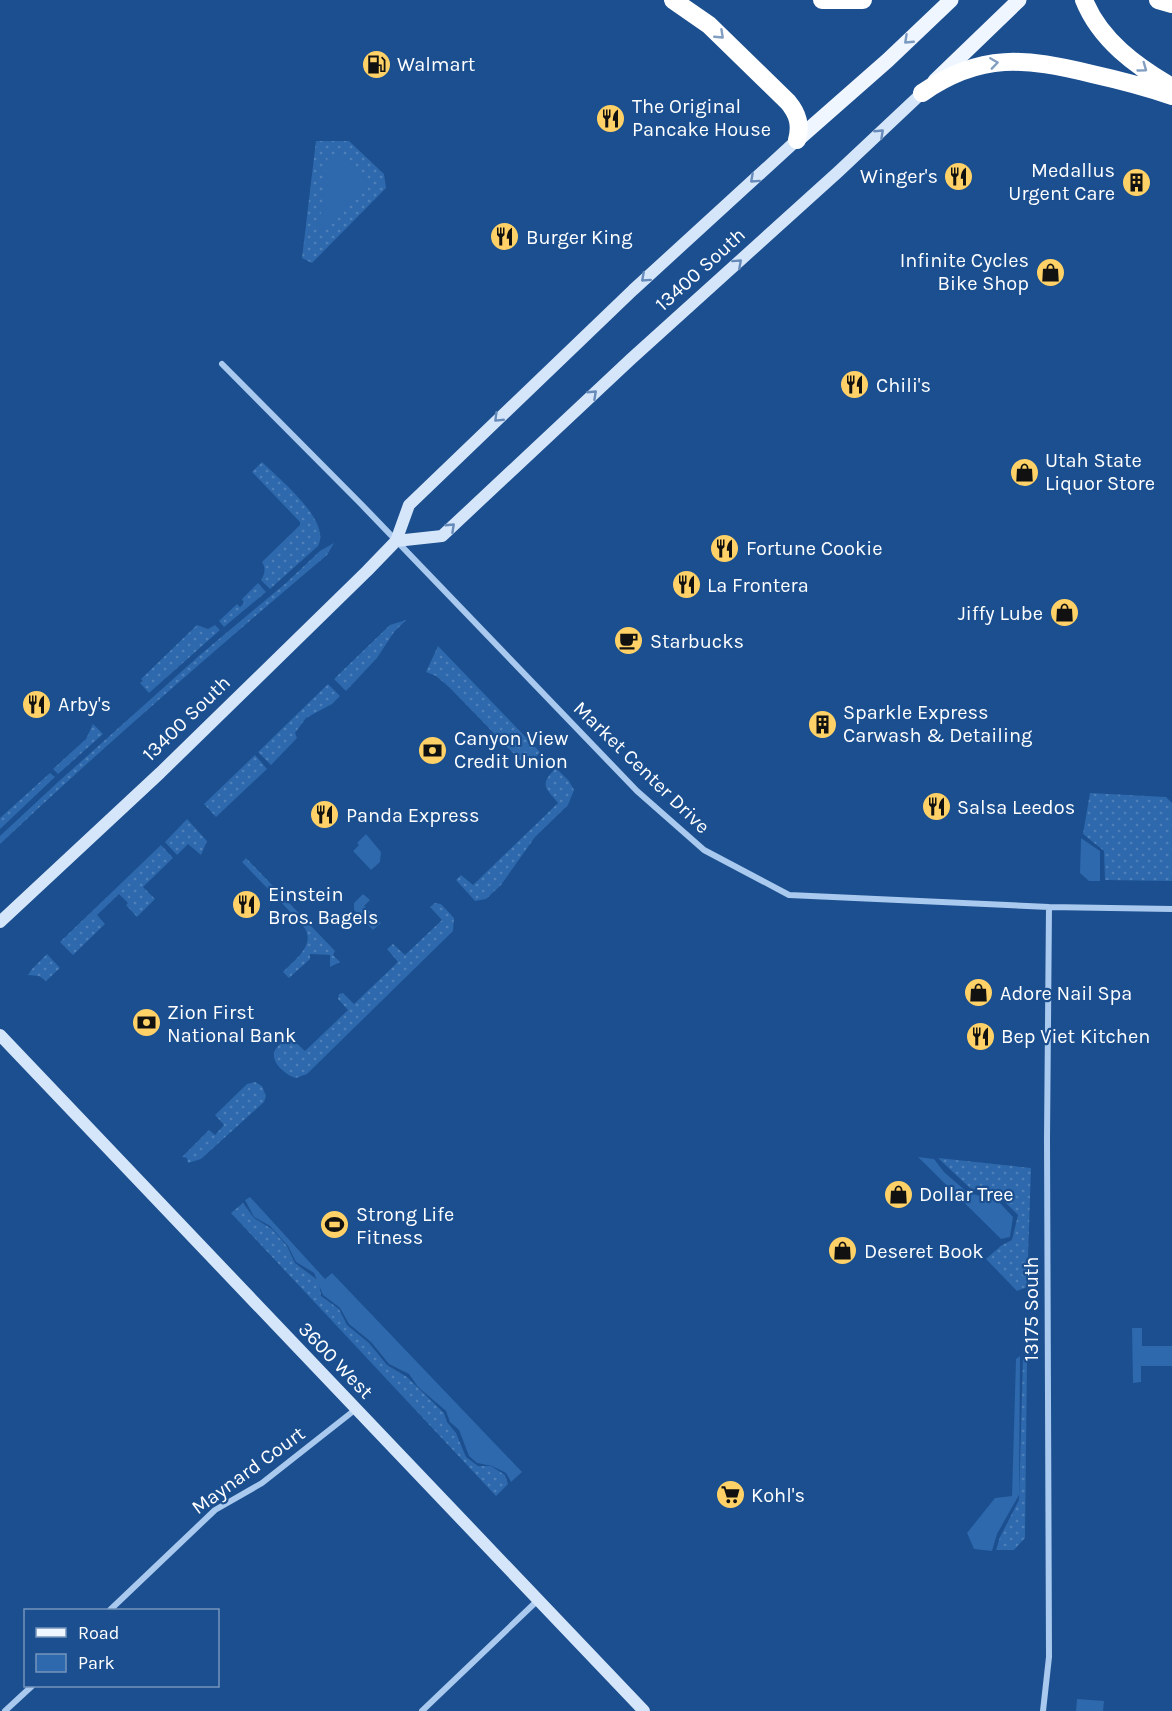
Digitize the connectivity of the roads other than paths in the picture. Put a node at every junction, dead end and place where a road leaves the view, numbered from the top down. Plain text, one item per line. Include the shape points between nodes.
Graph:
1 (673, 0) edge
2 (822, 0) edge
3 (863, 0) edge
4 (951, 0) edge
5 (1019, 0) edge
6 (1084, 0) edge
7 (1158, 0) edge
8 (1172, 4) edge
9 (1172, 87) edge
10 (922, 93) junction
11 (1172, 96) edge
12 (797, 140) junction
13 (222, 364) dead end
14 (396, 541) junction
15 (1049, 907) junction
16 (1172, 909) edge
17 (0, 922) edge
18 (0, 1035) edge
19 (356, 1409) junction
20 (538, 1600) junction
21 (112, 1609) edge
22 (31, 1687) edge
23 (5, 1711) edge
24 (422, 1711) edge
25 (644, 1711) edge
26 (1043, 1711) edge

1 -> 12 highway via 709,25 788,102 797,117
2 - 3 highway
4 -> 12 main road, 13400 South
5 - 10 main road, 13400 South
6 -> 9 highway via 1115,47
7 - 8 highway
10 -> 11 highway via 971,68 1028,61
14 -> 10 main road, 13400 South via 442,536
12 -> 14 main road, 13400 South via 633,290 409,506
13 - 14 street, Market Center Drive
14 - 15 street, Market Center Drive via 637,791 704,850 789,895
14 - 17 main road, 13400 South via 160,773
15 - 16 street, Market Center Drive
15 - 26 street, 13175 South via 1049,1657
18 - 19 main road, 3600 West
19 - 20 main road, 3600 West
19 - 21 street, Maynard Court via 262,1483 215,1510
20 - 24 street
20 - 25 main road, 3600 West
22 - 23 street

